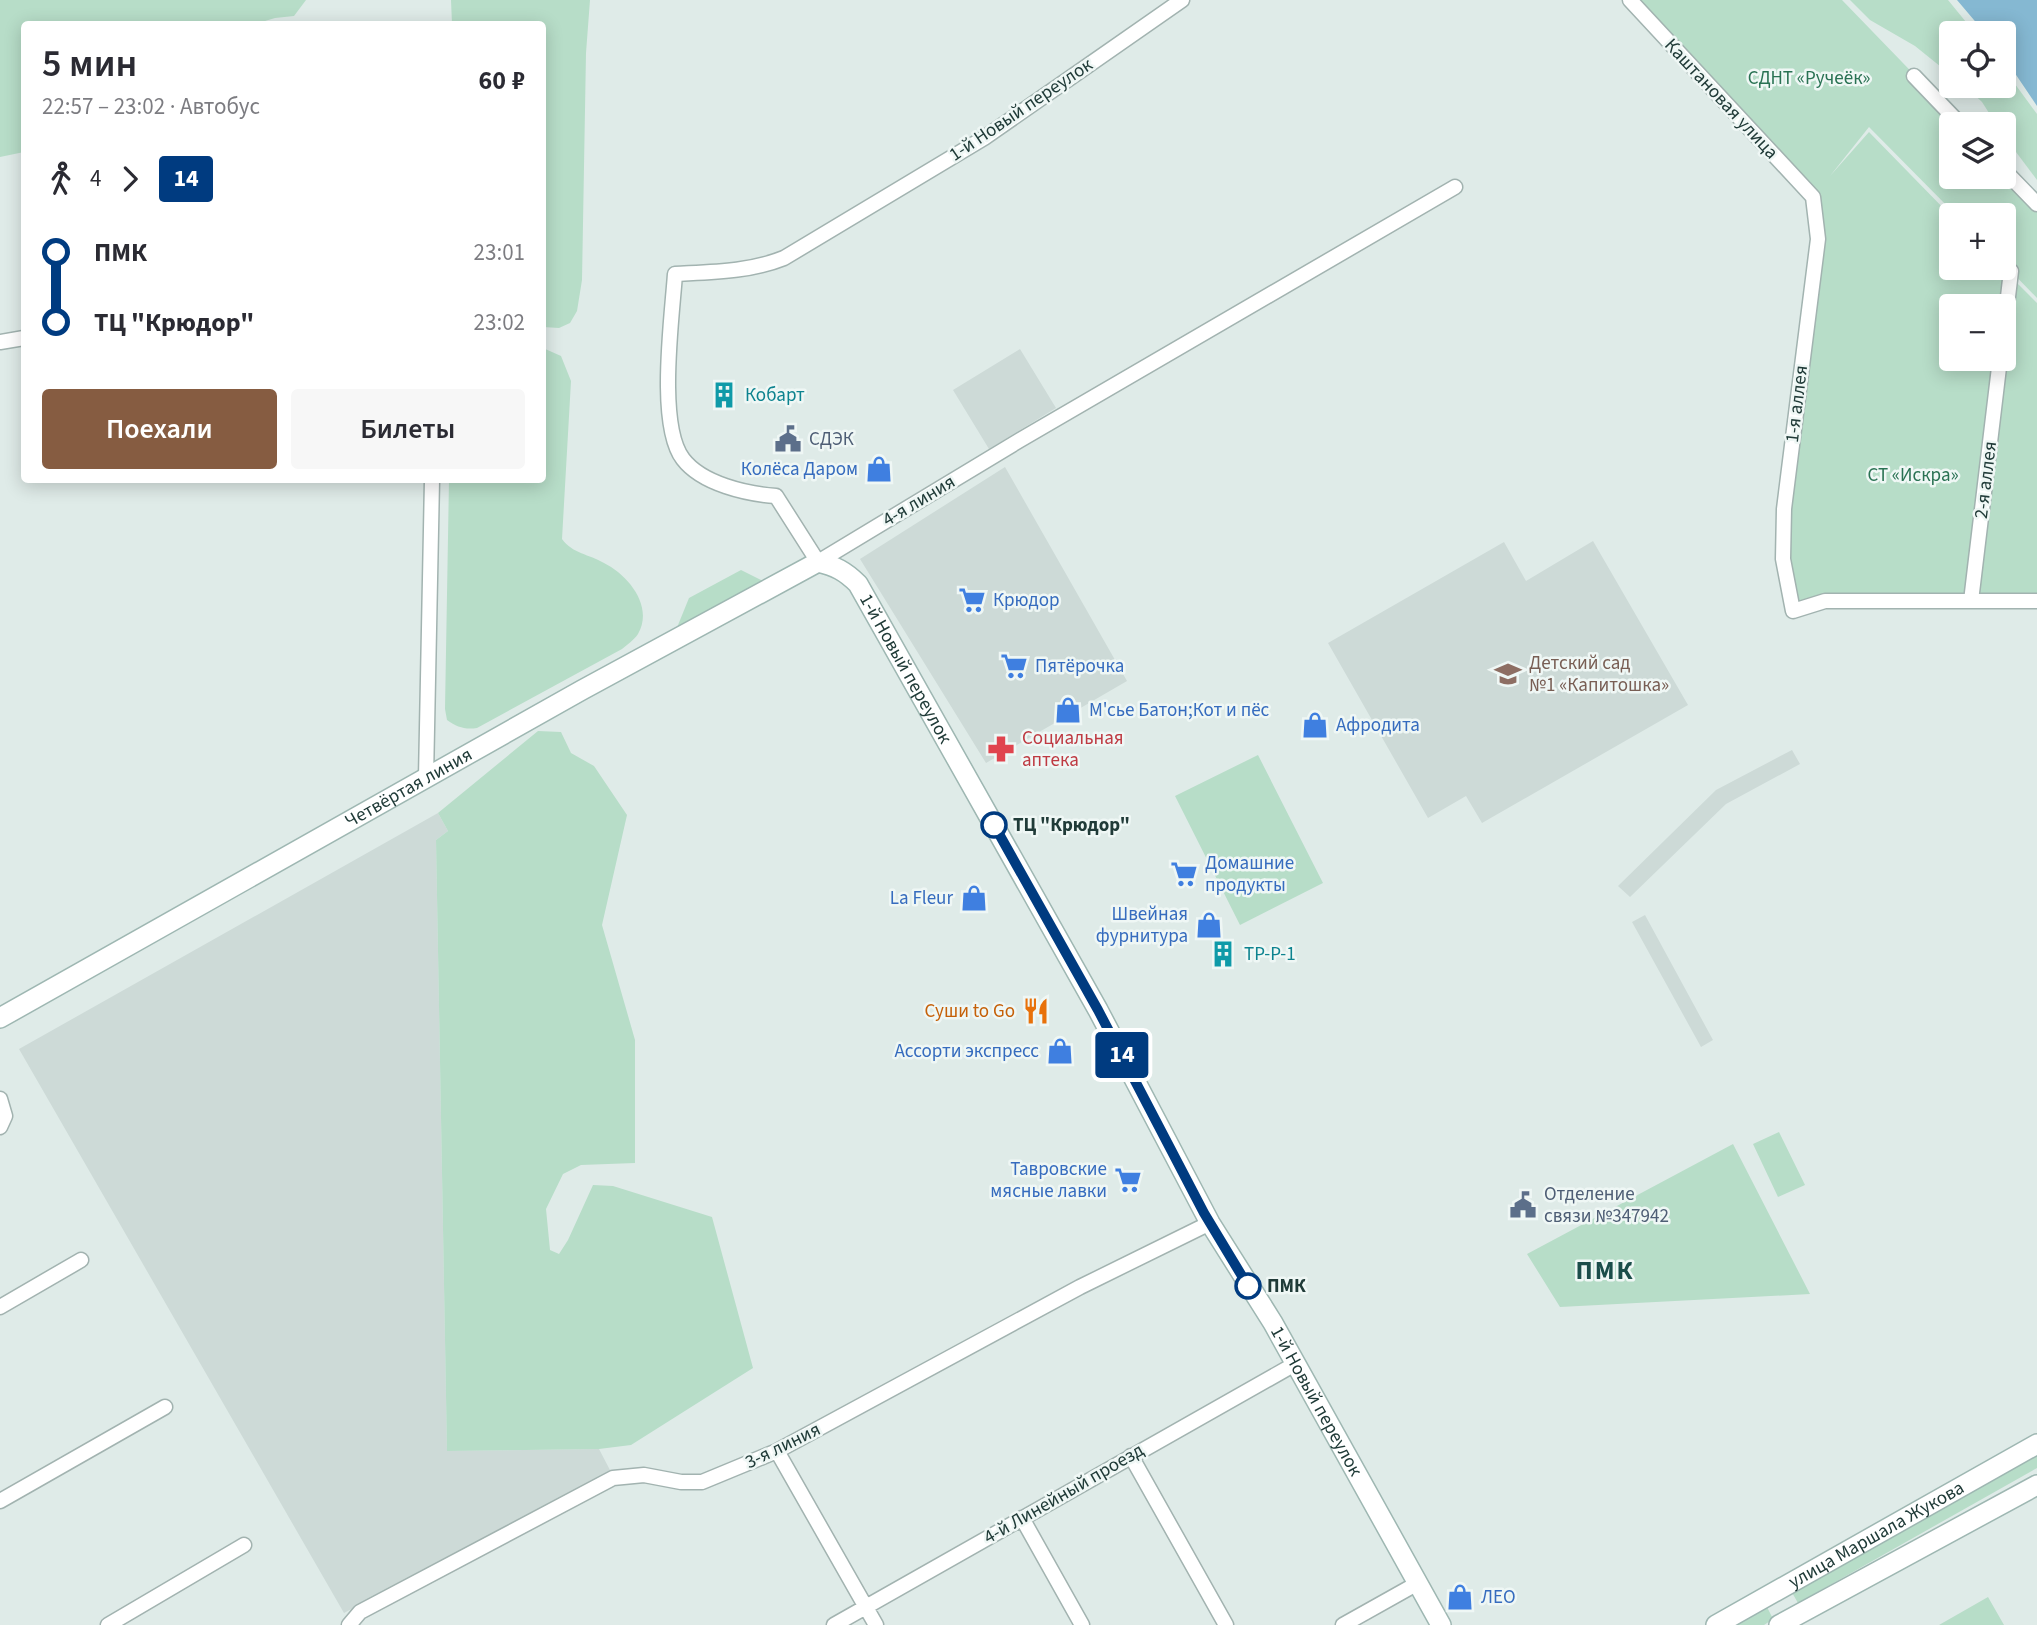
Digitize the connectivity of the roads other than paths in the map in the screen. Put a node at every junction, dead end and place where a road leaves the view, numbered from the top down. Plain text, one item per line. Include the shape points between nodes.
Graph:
1 (1182, 0) edge
2 (1630, 0) edge
3 (1914, 76) dead end
4 (1948, 112) edge
5 (2016, 182) edge
6 (1455, 187) dead end
7 (1813, 197) joint
8 (2037, 204) edge
9 (21, 338) edge
10 (0, 342) edge
11 (1999, 371) edge
12 (432, 483) edge
13 (818, 562) junction
14 (1971, 601) junction
15 (2037, 601) edge
16 (426, 778) junction
17 (0, 1018) edge
18 (0, 1100) edge
19 (0, 1128) edge
20 (1210, 1223) junction
21 (81, 1260) dead end
22 (0, 1307) edge
23 (1295, 1364) junction
24 (165, 1407) dead end
25 (2037, 1444) edge
26 (777, 1451) junction
27 (1131, 1456) junction
28 (2037, 1485) edge
29 (0, 1501) edge
30 (1022, 1518) junction
31 (244, 1545) dead end
32 (1418, 1583) junction
33 (1777, 1590) junction
34 (866, 1607) junction
35 (1785, 1622) edge
36 (108, 1625) edge
37 (349, 1625) edge
38 (834, 1625) edge
39 (876, 1625) edge
40 (1082, 1625) edge
41 (1226, 1625) edge
42 (1343, 1625) edge
43 (1441, 1625) edge
44 (1716, 1625) edge

1 - 13 street, 1-й Новый переулок via 984,138 784,258 764,266 675,274 667,406 672,437 683,460 704,476 734,489 776,496
2 - 7 street, Каштановая улица
3 - 4 street
5 - 8 street
6 - 13 street, 4-я линия
7 - 14 street, 1-я аллея via 1818,239 1784,509 1783,559 1793,611 1825,601
9 - 10 street
11 - 14 street, 2-я аллея
12 - 16 street
13 - 16 street, Четвёртая линия
13 - 20 street, 1-й Новый переулок via 848,573 858,584 1098,1010
14 - 15 street
16 - 17 street, Четвёртая линия
18 - 19 street via 5,1116
20 - 23 street, 1-й Новый переулок
20 - 26 street, 3-я линия via 1080,1287
21 - 22 street
23 - 27 street, 4-й Линейный проезд
23 - 32 street, 1-й Новый переулок
24 - 29 street
25 - 33 street, улица Маршала Жукова
26 - 34 street
26 - 37 street, 3-я линия via 702,1482 644,1475 613,1478 360,1612
27 - 30 street, 4-й Линейный проезд
27 - 41 street
28 - 35 street, улица Маршала Жукова
30 - 34 street, 4-й Линейный проезд
30 - 40 street
31 - 36 street
32 - 42 street
32 - 43 street, 1-й Новый переулок
33 - 35 street
33 - 44 street, улица Маршала Жукова
34 - 38 street, 4-й Линейный проезд
34 - 39 street

